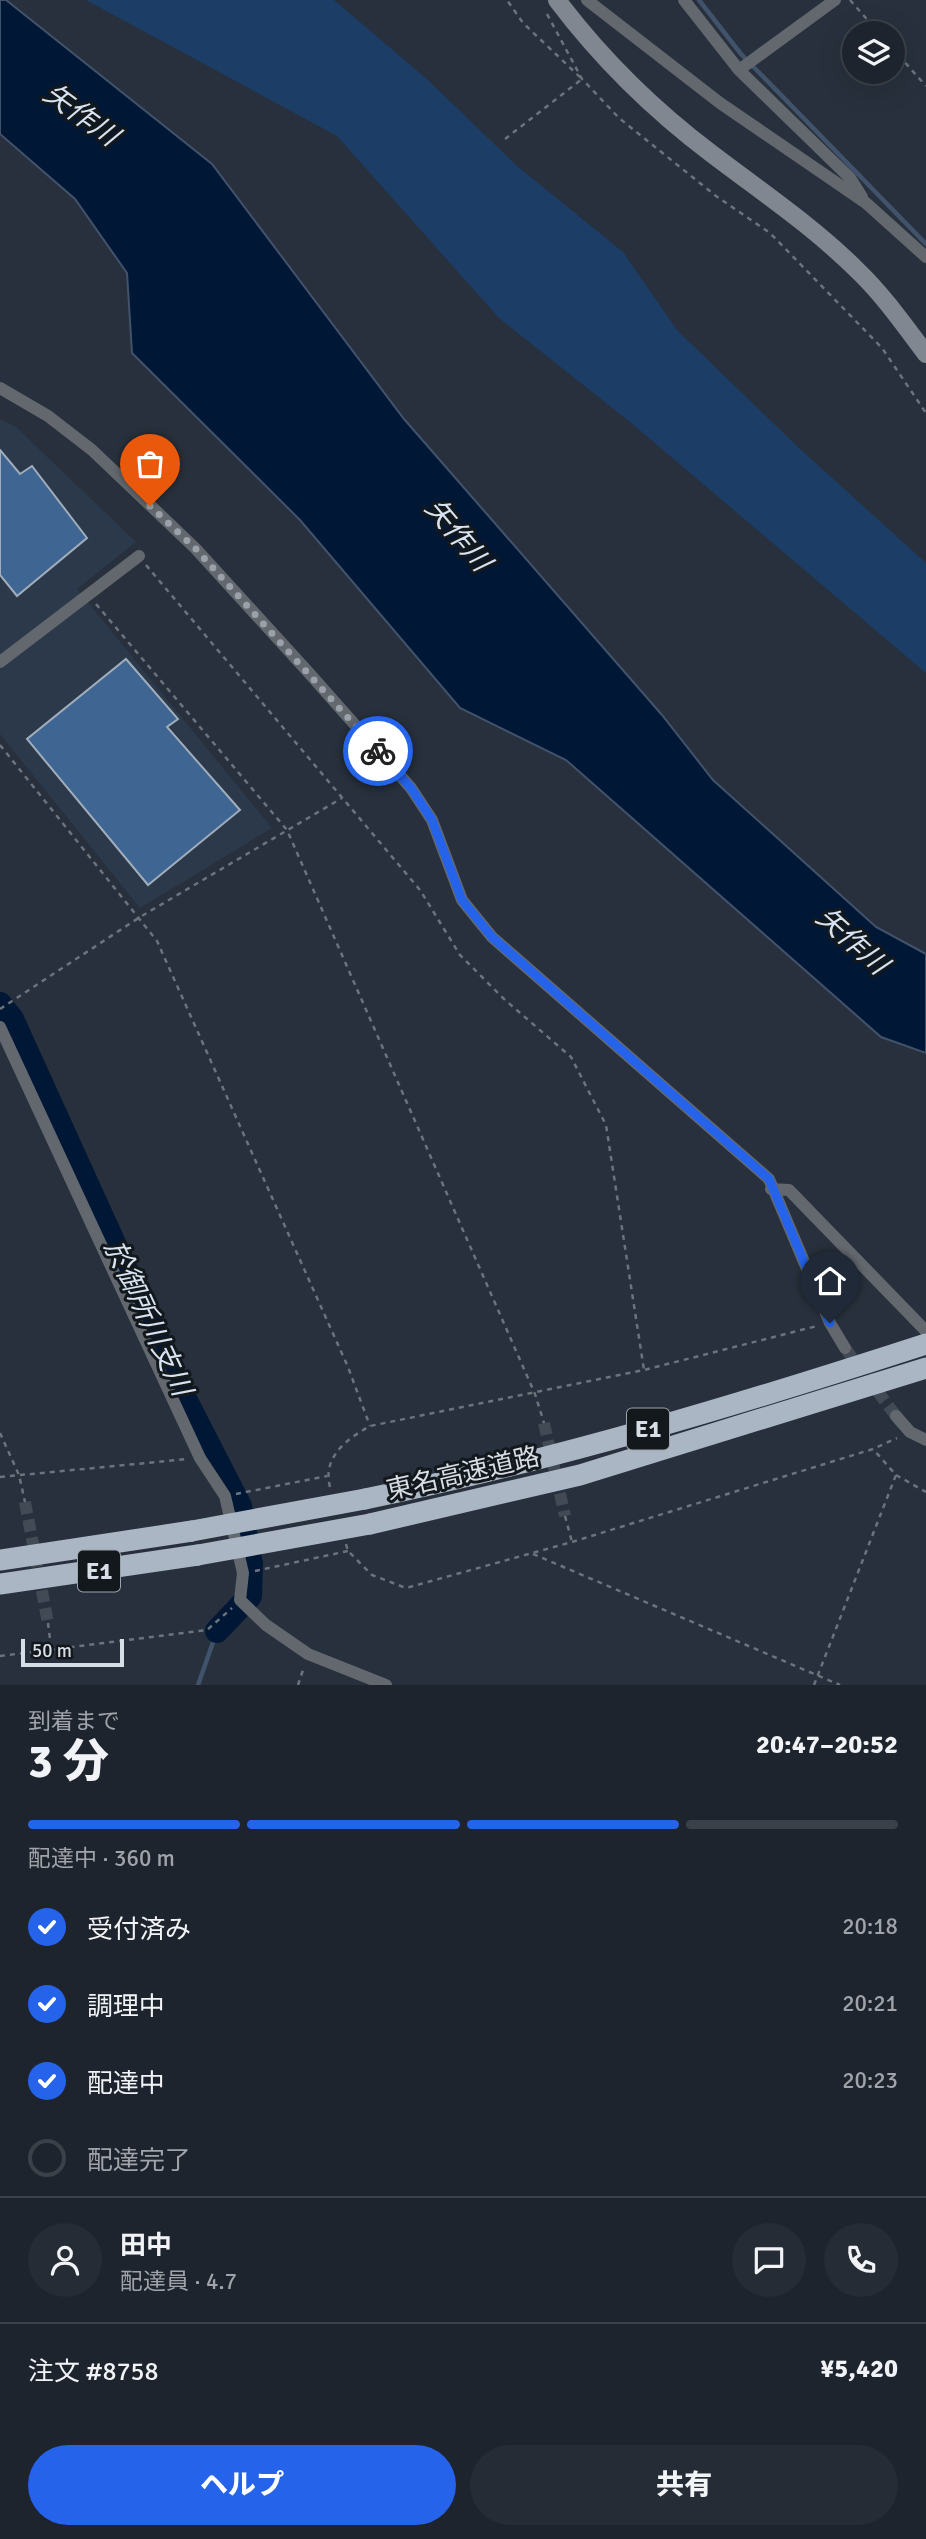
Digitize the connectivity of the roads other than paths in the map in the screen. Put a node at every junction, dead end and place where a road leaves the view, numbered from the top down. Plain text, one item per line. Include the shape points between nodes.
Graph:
1 (587, 0) edge
2 (684, 0) edge
3 (835, 0) edge
4 (551, 6) edge
5 (739, 69) junction
6 (866, 203) junction
7 (926, 257) edge
8 (926, 354) edge
9 (0, 388) edge
10 (139, 556) road end
11 (0, 662) edge
12 (0, 1027) edge
13 (771, 1189) junction
14 (926, 1331) edge
15 (926, 1344) edge
16 (845, 1348) tunnel mouth
17 (926, 1368) edge
18 (896, 1416) tunnel mouth
19 (926, 1440) edge
20 (0, 1560) edge
21 (0, 1584) edge
22 (386, 1685) edge

1 - 6 street via 720,103
2 - 5 street
3 - 5 street
4 - 8 street via 712,154 858,270
5 - 6 street via 850,178
6 - 7 street
9 - 13 street via 48,416 92,450 195,548 411,788 432,820 462,900 492,937 769,1179
10 - 11 street
12 - 22 street via 200,1458 225,1496 243,1573 240,1600 308,1654
13 - 14 street via 789,1191
13 - 16 street
15 - 20 highway, 東名高速道路 / E1, bridge via 457,1480 192,1531
17 - 21 highway, 東名高速道路 / E1, bridge via 580,1475 370,1524
18 - 19 street via 910,1432

